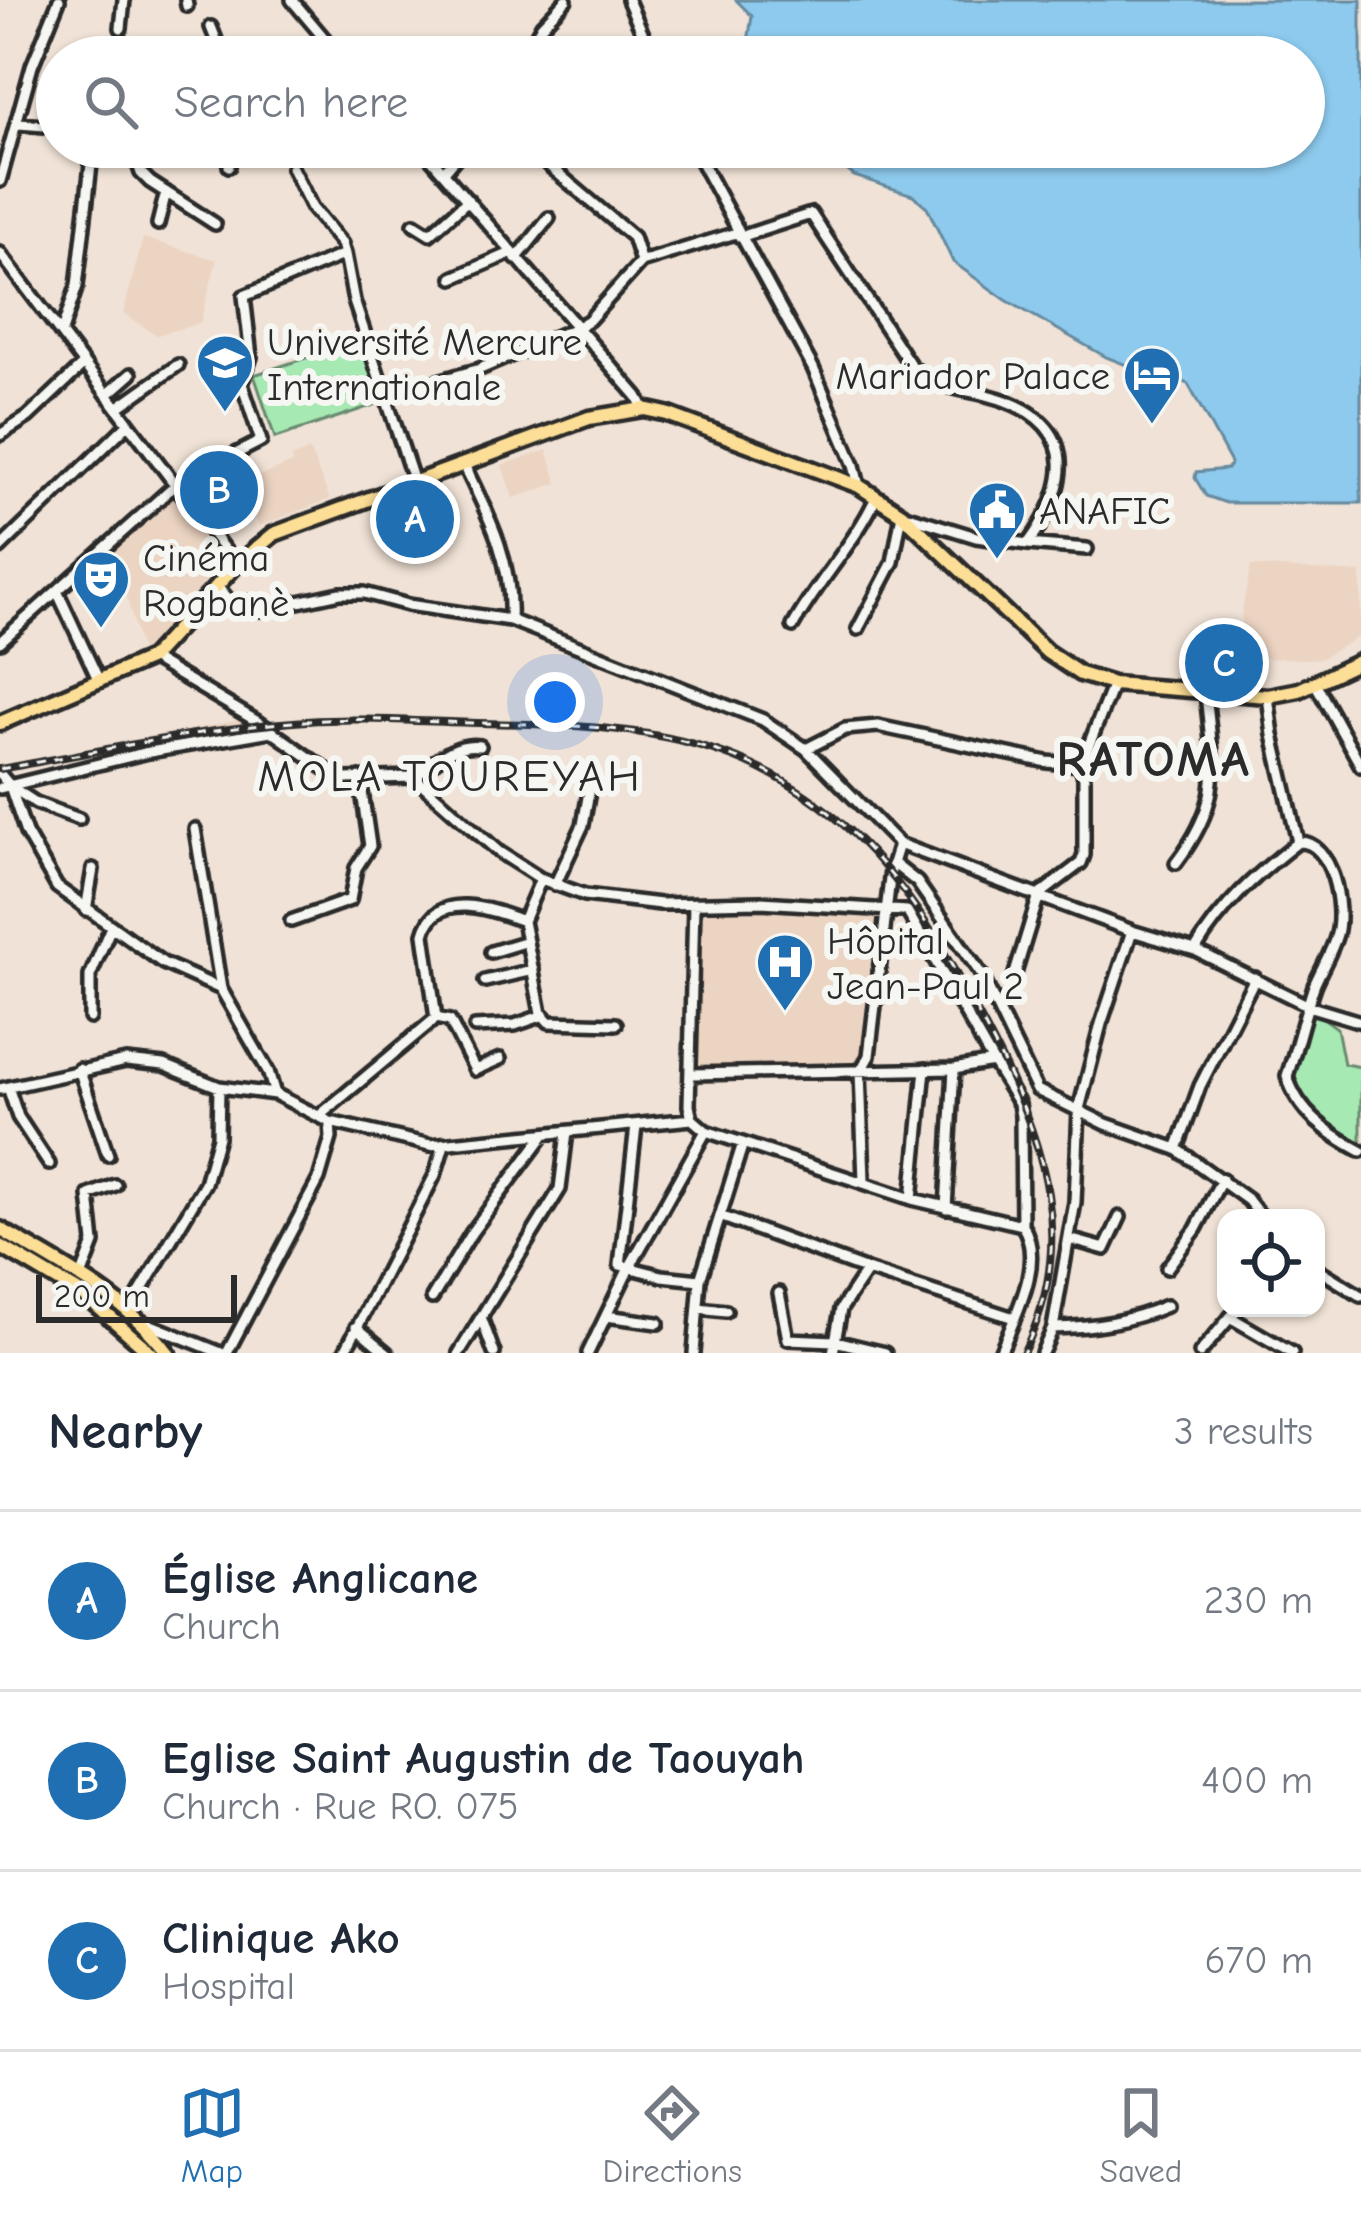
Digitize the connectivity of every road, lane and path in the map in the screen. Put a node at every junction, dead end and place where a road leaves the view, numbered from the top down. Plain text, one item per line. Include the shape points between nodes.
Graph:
1 (59, 0) edge
2 (124, 0) edge
3 (292, 0) edge
4 (566, 0) edge
5 (628, 0) edge
6 (211, 27) dead end
7 (121, 28) dead end
8 (44, 36) edge
9 (215, 36) edge
10 (322, 36) edge
11 (536, 36) edge
12 (644, 36) edge
13 (36, 57) edge
14 (19, 124) junction
15 (36, 125) edge
16 (91, 168) edge
17 (139, 168) edge
18 (292, 168) dead end
19 (440, 168) edge
20 (447, 168) edge
21 (552, 168) edge
22 (704, 168) edge
23 (444, 172) junction
24 (0, 181) edge
25 (166, 192) junction
26 (468, 200) junction
27 (549, 218) dead end
28 (158, 224) dead end
29 (215, 224) dead end
30 (414, 224) dead end
31 (738, 235) junction
32 (0, 253) edge
33 (345, 254) junction
34 (514, 256) junction
35 (641, 262) junction
36 (453, 278) dead end
37 (578, 327) junction
38 (62, 331) junction
39 (84, 364) junction
40 (178, 365) dead end
41 (131, 374) dead end
42 (107, 395) junction
43 (387, 396) junction
44 (117, 408) junction
45 (644, 409) junction
46 (128, 424) junction
47 (0, 435) edge
48 (464, 465) junction
49 (414, 482) junction
50 (175, 485) junction
51 (859, 486) junction
52 (876, 498) junction
53 (902, 514) junction
54 (1028, 544) junction
55 (0, 548) edge
56 (1087, 549) dead end
57 (236, 565) junction
58 (218, 586) junction
59 (57, 591) junction
60 (510, 620) junction
61 (793, 626) dead end
62 (858, 629) dead end
63 (0, 642) edge
64 (151, 658) junction
65 (1361, 661) edge
66 (99, 681) junction
67 (1315, 682) junction
68 (1113, 684) junction
69 (1206, 693) junction
70 (1268, 696) junction
71 (0, 723) edge
72 (271, 731) junction
73 (480, 746) dead end
74 (806, 749) junction
75 (1081, 765) junction
76 (1361, 766) edge
77 (0, 774) edge
78 (592, 775) dead end
79 (414, 777) junction
80 (360, 778) junction
81 (5, 787) edge
82 (79, 819) dead end
83 (195, 829) dead end
84 (1298, 842) junction
85 (898, 844) junction
86 (893, 863) junction
87 (1176, 863) dead end
88 (93, 869) dead end
89 (541, 879) junction
90 (556, 885) junction
91 (1039, 896) junction
92 (694, 904) junction
93 (886, 907) junction
94 (86, 910) junction
95 (291, 921) dead end
96 (523, 921) junction
97 (111, 927) junction
98 (1132, 931) junction
99 (527, 941) junction
100 (1195, 950) junction
101 (490, 952) dead end
102 (533, 970) junction
103 (1014, 977) dead end
104 (1255, 978) junction
105 (485, 982) dead end
106 (220, 989) junction
107 (1311, 1007) junction
108 (544, 1015) junction
109 (89, 1018) dead end
110 (436, 1018) junction
111 (1361, 1022) edge
112 (616, 1024) dead end
113 (475, 1027) dead end
114 (500, 1059) dead end
115 (993, 1062) junction
116 (79, 1069) junction
117 (954, 1069) junction
118 (926, 1070) junction
119 (860, 1072) junction
120 (691, 1074) junction
121 (219, 1087) junction
122 (4, 1088) edge
123 (275, 1094) junction
124 (1079, 1109) junction
125 (319, 1116) junction
126 (692, 1119) junction
127 (330, 1122) junction
128 (636, 1126) junction
129 (706, 1131) junction
130 (567, 1132) junction
131 (544, 1135) junction
132 (742, 1143) junction
133 (444, 1145) junction
134 (1177, 1150) junction
135 (1361, 1151) edge
136 (107, 1155) dead end
137 (49, 1163) dead end
138 (864, 1180) junction
139 (1222, 1180) junction
140 (115, 1185) dead end
141 (912, 1199) junction
142 (946, 1208) junction
143 (1253, 1209) edge
144 (720, 1216) junction
145 (1120, 1217) dead end
146 (1022, 1225) junction
147 (0, 1229) edge
148 (1069, 1239) junction
149 (0, 1246) edge
150 (629, 1268) junction
151 (1168, 1268) dead end
152 (866, 1270) junction
153 (1325, 1274) edge
154 (81, 1277) junction
155 (700, 1280) junction
156 (779, 1294) dead end
157 (1361, 1296) edge
158 (432, 1298) dead end
159 (1166, 1306) dead end
160 (698, 1308) junction
161 (129, 1311) junction
162 (726, 1311) dead end
163 (606, 1316) junction
164 (481, 1317) junction
165 (1230, 1317) edge
166 (1241, 1317) edge
167 (1014, 1318) junction
168 (141, 1321) junction
169 (658, 1323) dead end
170 (356, 1327) junction
171 (1053, 1328) junction
172 (834, 1347) edge
173 (1045, 1349) edge
174 (151, 1353) edge
175 (168, 1353) edge
176 (224, 1353) edge
177 (344, 1353) edge
178 (387, 1353) edge
179 (459, 1353) edge
180 (494, 1353) edge
181 (588, 1353) edge
182 (694, 1353) edge
183 (885, 1353) edge
184 (1000, 1353) edge
185 (1059, 1353) edge
186 (1200, 1353) edge
187 (1292, 1353) edge

1 - 8 street
2 - 7 street
3 - 10 street
4 - 11 street
5 - 12 street
6 - 9 street
13 - 14 street
14 - 15 street
14 - 24 street
16 - 38 street via 77,286
17 - 25 street
18 - 33 street
19 - 23 street
20 - 23 street
21 - 35 street via 633,237
22 - 31 street
23 - 26 street
25 - 28 street
25 - 29 street
26 - 30 street via 430,234
26 - 34 street
27 - 34 street
31 - 35 street
31 - 51 street via 812,368
31 - 54 street via 811,214 911,366 933,384 1009,402 1059,443 1046,518
32 - 38 street
33 - 43 street
33 - 50 street via 244,296 251,357 242,384 261,441
34 - 36 street
34 - 37 street
35 - 37 street
37 - 43 street via 480,369
37 - 45 street
38 - 39 street
39 - 42 street
39 - 47 street
40 - 44 street
41 - 42 street
42 - 44 street
43 - 49 street
44 - 46 street
45 - 48 main road via 589,418
45 - 51 main road
46 - 50 street
46 - 55 street
48 - 49 main road
48 - 60 street via 509,571
49 - 57 main road via 274,534
50 - 57 street
50 - 59 street
51 - 52 main road
52 - 53 main road
52 - 61 street
53 - 54 street
53 - 62 street via 893,562
53 - 68 main road via 1047,652
54 - 56 street
57 - 58 main road
58 - 60 street via 230,602 261,610 364,593
58 - 64 main road
59 - 63 street
59 - 66 street
60 - 74 street via 764,720
64 - 66 main road
64 - 72 street
65 - 67 main road
66 - 71 main road
67 - 70 main road
67 - 76 street
68 - 69 main road
68 - 75 street
69 - 70 main road
69 - 87 street via 1214,788 1202,829
70 - 84 street
72 - 80 street via 331,773
72 - 81 street
73 - 79 street via 454,748
74 - 75 street via 860,725
74 - 85 street
75 - 91 street via 1084,855
77 - 81 street
78 - 90 street via 583,825
79 - 80 street
79 - 89 street
80 - 95 street via 370,846 350,900
81 - 82 street
81 - 94 street via 57,887
83 - 106 street
84 - 100 street via 1239,892
84 - 107 street via 1318,848 1338,898 1338,932
85 - 86 street
85 - 91 street
86 - 93 street
86 - 124 street via 917,882 981,974 1032,1084
88 - 94 street
89 - 90 street
89 - 96 street
90 - 92 street via 625,901
91 - 98 street
91 - 103 street
92 - 93 street
92 - 120 street
93 - 115 street via 912,916
93 - 119 street via 869,1056
94 - 97 street
96 - 99 street
96 - 110 street via 460,905 426,925
97 - 106 street
97 - 109 street via 92,970
98 - 100 street
98 - 124 street
99 - 101 street
99 - 102 street
100 - 104 street
102 - 105 street
102 - 108 street
104 - 107 street
104 - 134 street
106 - 123 street
107 - 111 street
107 - 135 street via 1287,1076 1291,1088 1328,1133
108 - 112 street via 549,1022
108 - 113 street
110 - 114 street via 450,1021 475,1070
110 - 125 street
115 - 117 street
115 - 146 street via 1021,1116
116 - 121 street via 164,1065
116 - 122 street
116 - 136 street
117 - 118 street
117 - 142 street
118 - 119 street
118 - 141 street
119 - 120 street
119 - 138 street
120 - 126 street
121 - 123 street
121 - 161 street via 218,1137 205,1183
122 - 137 street
123 - 125 street
124 - 134 street
124 - 148 street
125 - 127 street
126 - 128 street
126 - 129 street
127 - 133 street
127 - 176 street via 319,1179
128 - 130 street
128 - 150 street via 620,1265
129 - 132 street
129 - 150 street
130 - 131 street
130 - 164 street via 560,1189
131 - 133 street
131 - 158 street
132 - 138 street
132 - 144 street
133 - 170 street
134 - 139 street
138 - 141 street
139 - 143 street
139 - 151 street
140 - 154 street via 89,1195 94,1243
141 - 142 street
142 - 146 street
144 - 152 street
144 - 155 street
145 - 148 street via 1105,1249
146 - 167 street via 1031,1248
147 - 154 main road
148 - 171 street
149 - 174 main road via 89,1299
150 - 155 street
150 - 163 street
152 - 167 street
152 - 172 street via 842,1309
153 - 157 street
154 - 161 main road
155 - 160 street
156 - 172 street via 788,1339
159 - 171 street via 1094,1327
160 - 162 street
160 - 182 street
161 - 168 main road
163 - 169 street
163 - 181 street
164 - 179 street
164 - 180 street
165 - 186 street
166 - 187 street
167 - 184 street
168 - 175 main road
168 - 176 street
170 - 177 street
170 - 178 street
171 - 173 street
172 - 183 street
173 - 185 street

